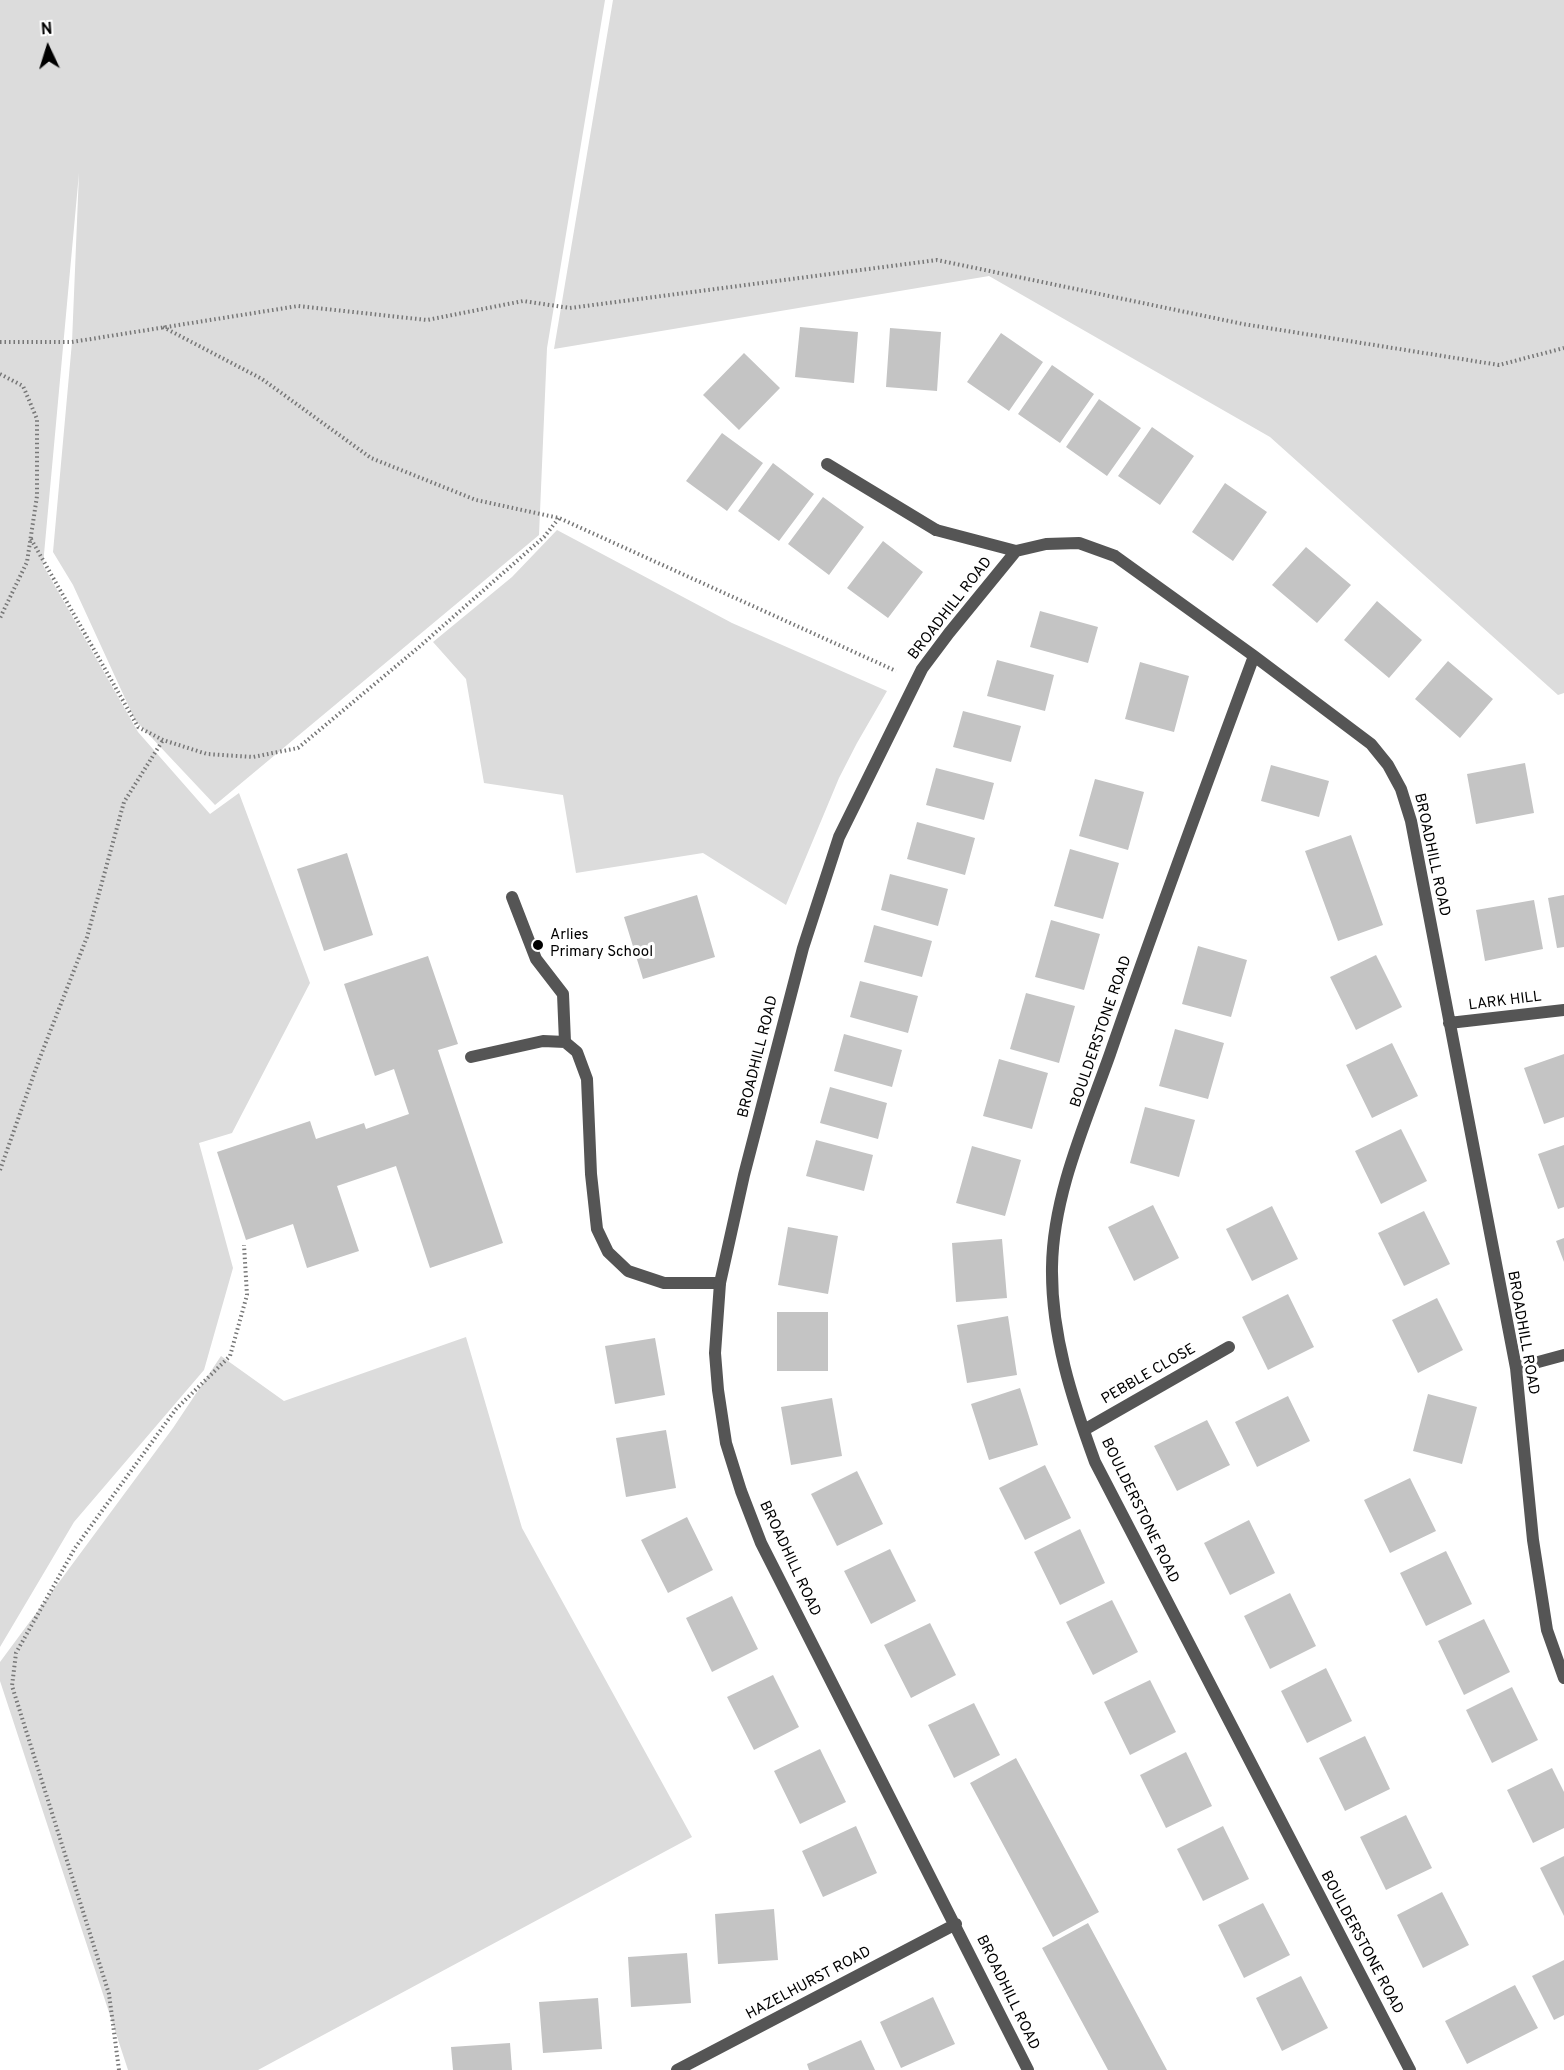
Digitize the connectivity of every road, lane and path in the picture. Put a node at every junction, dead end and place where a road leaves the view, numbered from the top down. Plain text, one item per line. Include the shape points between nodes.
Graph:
1 (162, 327) junction
2 (0, 342) edge
3 (1564, 348) edge
4 (0, 374) edge
5 (827, 464) dead end
6 (559, 519) junction
7 (31, 539) junction
8 (1016, 551) junction
9 (0, 618) edge
10 (1254, 656) junction
11 (917, 681) junction
12 (164, 740) junction
13 (512, 897) dead end
14 (1564, 1010) edge
15 (1449, 1023) junction
16 (565, 1042) junction
17 (471, 1058) dead end
18 (0, 1170) edge
19 (243, 1245) dead end
20 (720, 1283) junction
21 (1229, 1347) dead end
22 (1564, 1355) edge
23 (1516, 1368) junction
24 (1084, 1430) junction
25 (1564, 1678) edge
26 (956, 1924) junction
27 (119, 2070) edge
28 (677, 2070) edge
29 (1028, 2070) edge
30 (1410, 2070) edge

1 - 2 path via 72,342
1 - 3 path via 298,306 427,320 524,301 570,308 937,260 1243,324 1499,365
1 - 6 path via 262,379 371,458 476,500
4 - 7 path via 22,387 38,418 37,496
5 - 8 street via 936,530
6 - 11 path
6 - 12 path via 544,537 437,631 298,748 254,757 207,754
7 - 9 path via 27,562
7 - 12 path via 138,727
8 - 10 street, BROADHILL ROAD via 1046,544 1079,543 1115,556
8 - 11 street, BROADHILL ROAD via 949,633
10 - 15 street, BROADHILL ROAD via 1371,744 1397,781 1411,821
10 - 24 street, BOULDERSTONE ROAD via 1157,918 1054,1226 1053,1308 1061,1353
11 - 20 street, BROADHILL ROAD via 839,837 803,948
12 - 18 path via 124,802 87,937
13 - 16 street via 536,959 563,994
14 - 15 street, LARK HILL
15 - 23 street, BROADHILL ROAD
16 - 17 street via 543,1041
16 - 20 street via 577,1052 587,1080 597,1229 608,1252 628,1271 664,1283
19 - 27 path via 247,1295 230,1356 176,1410 75,1548 16,1653 12,1686 109,1994
20 - 26 street, BROADHILL ROAD via 715,1353 718,1390 726,1443 741,1491 761,1544
21 - 24 street, PEBBLE CLOSE
22 - 23 street
23 - 25 street, BROADHILL ROAD via 1539,1585 1547,1630
24 - 30 street, BOULDERSTONE ROAD via 1095,1462 1127,1525
26 - 28 street, HAZELHURST ROAD
26 - 29 street, BROADHILL ROAD

